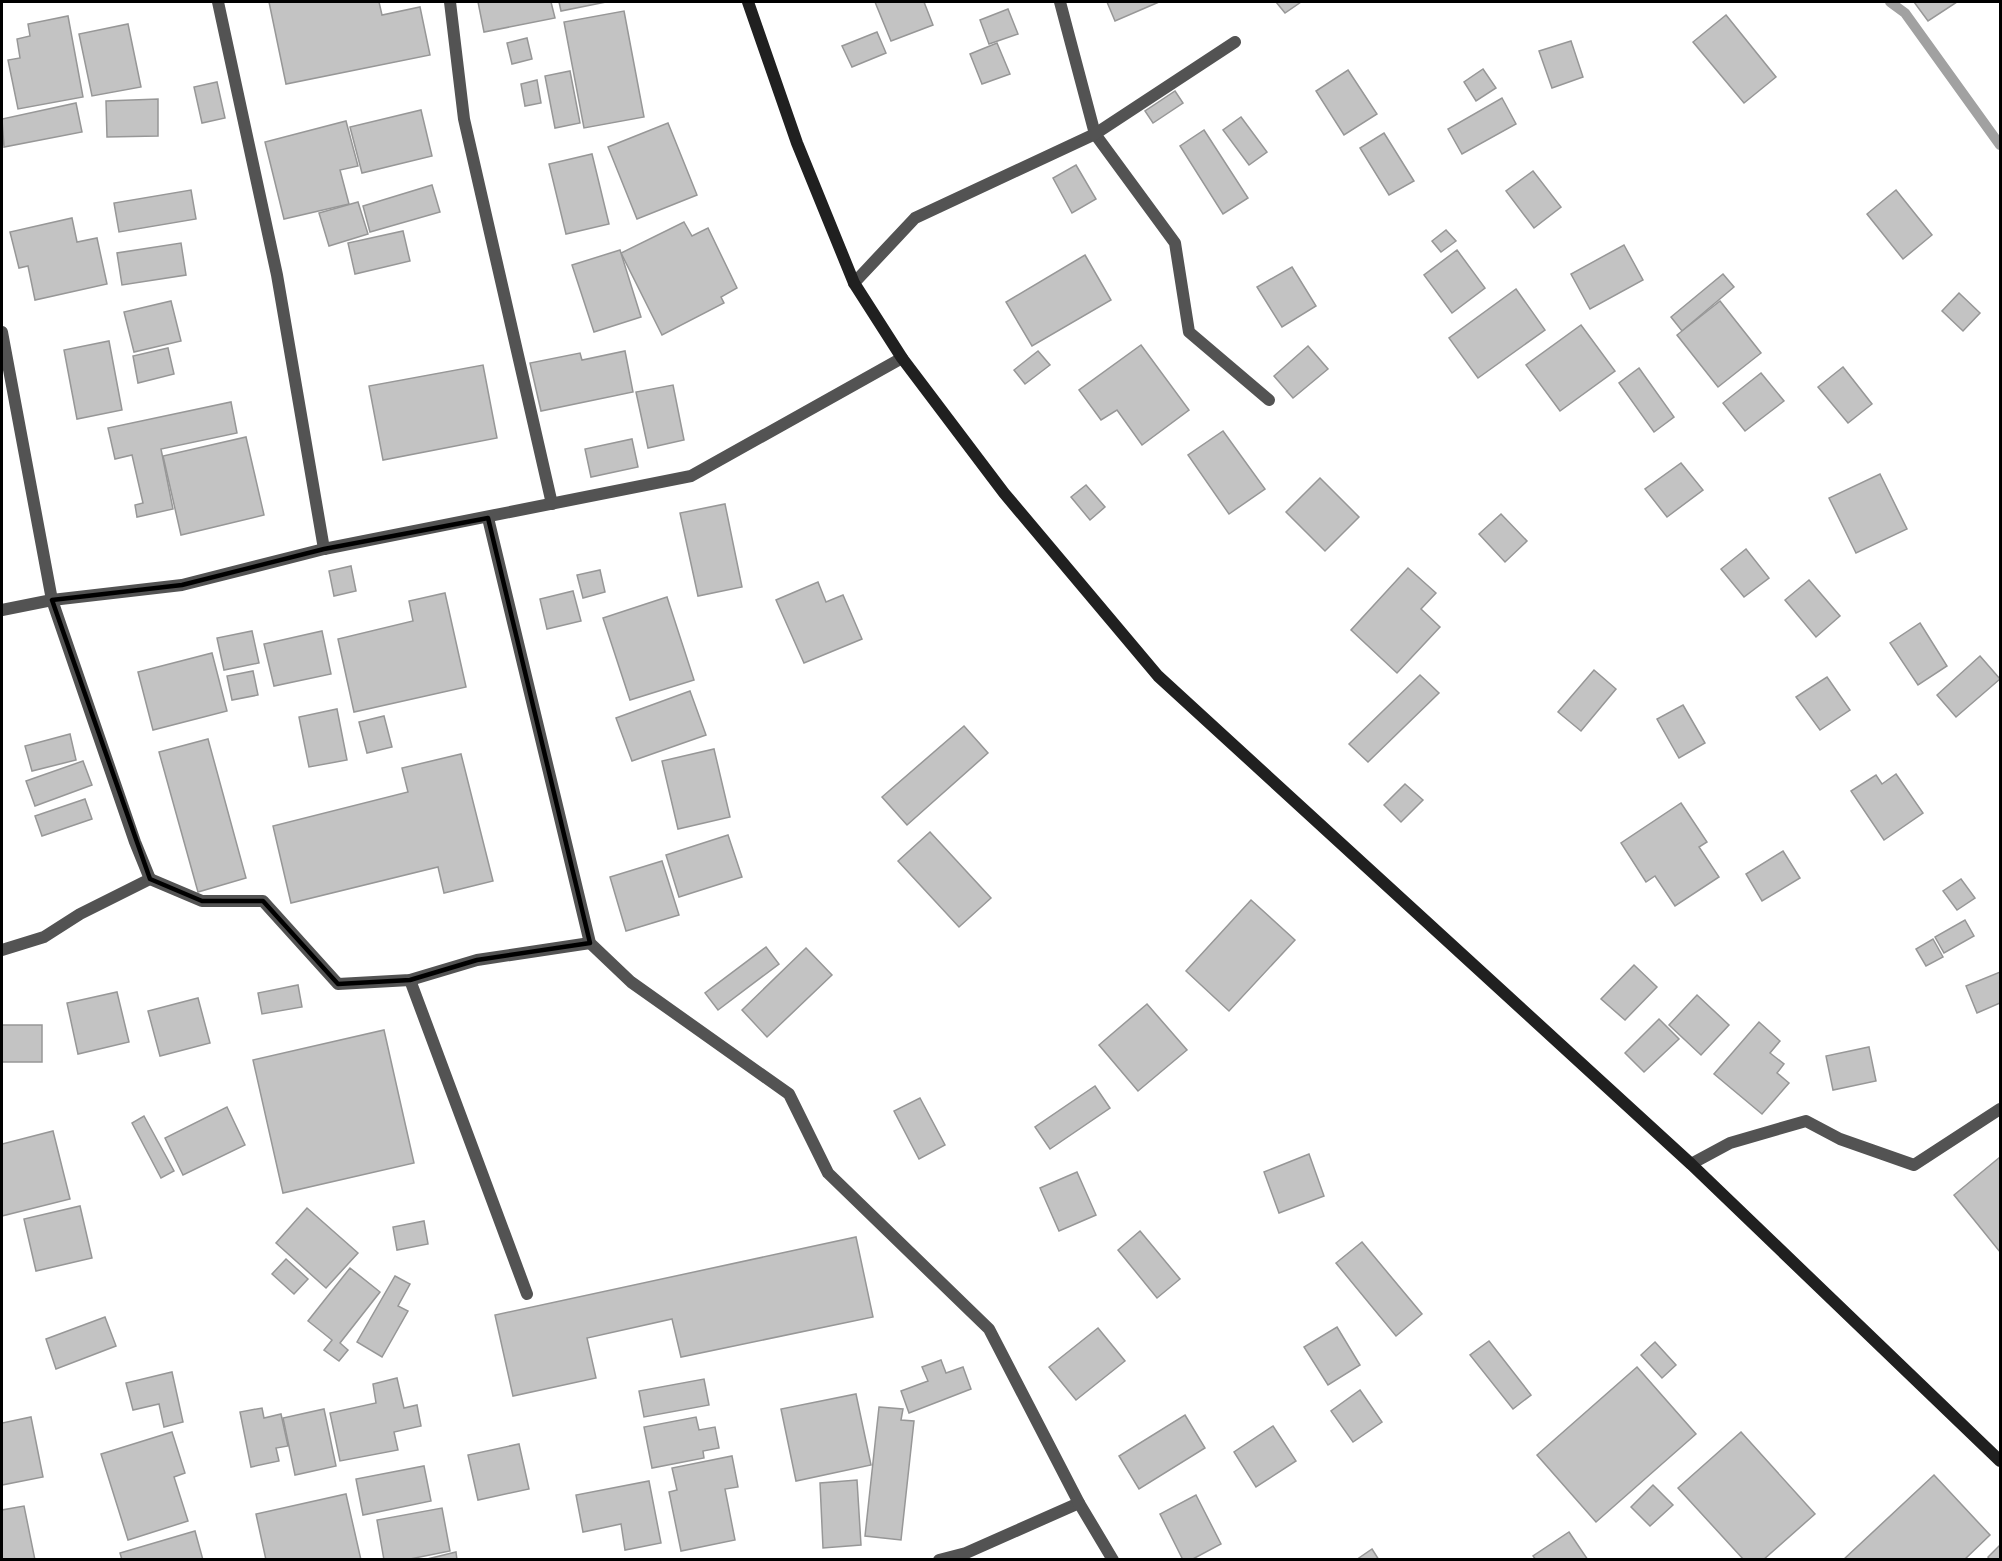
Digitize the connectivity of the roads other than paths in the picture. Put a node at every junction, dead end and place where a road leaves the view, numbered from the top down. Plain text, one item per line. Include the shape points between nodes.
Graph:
1 (218, 2) edge
2 (450, 2) edge
3 (748, 2) edge
4 (1060, 2) edge
5 (1235, 42) dead end
6 (1095, 134) junction
7 (854, 283) junction
8 (2, 332) edge
9 (4, 357) edge
10 (902, 358) junction
11 (1269, 400) dead end
12 (552, 504) junction
13 (488, 518) junction
14 (324, 549) junction
15 (52, 600) junction
16 (2, 610) edge
17 (150, 879) junction
18 (590, 942) junction
19 (2, 950) edge
20 (410, 980) junction
21 (2001, 1109) edge
22 (1691, 1164) junction
23 (527, 1294) dead end
24 (2001, 1461) edge
25 (1079, 1503) junction
26 (939, 1560) edge
27 (1113, 1560) edge

1 - 14 street via 277,275
2 - 12 street via 464,119
3 - 7 street via 796,143
4 - 6 street
5 - 6 street
6 - 7 street via 915,218
6 - 11 street via 1175,243 1188,332
7 - 10 street
8 - 9 street
9 - 15 street
10 - 12 street via 692,476
10 - 22 street via 1004,493 1158,676
12 - 13 street
13 - 14 street
13 - 18 street
14 - 15 street via 182,585
15 - 16 street
15 - 17 street
17 - 19 street via 44,937
17 - 20 street via 202,901 263,901 338,984
18 - 20 street via 477,960
18 - 25 street via 630,982 789,1094 828,1173 988,1329
20 - 23 street
21 - 22 street via 1914,1165 1840,1139 1806,1121 1730,1143
22 - 24 street
25 - 26 street via 966,1553
25 - 27 street

